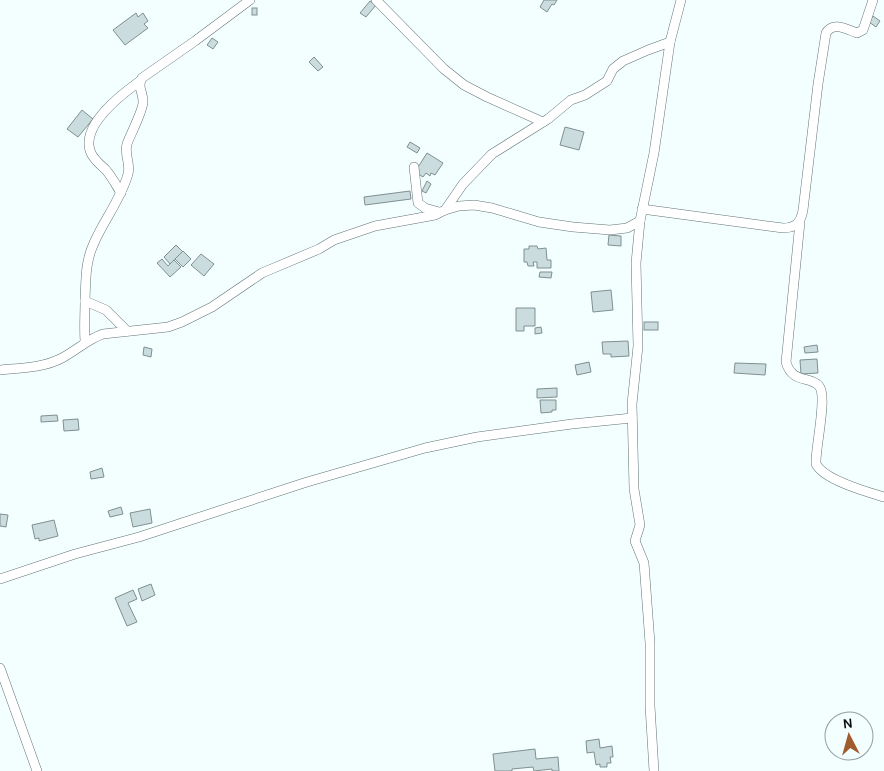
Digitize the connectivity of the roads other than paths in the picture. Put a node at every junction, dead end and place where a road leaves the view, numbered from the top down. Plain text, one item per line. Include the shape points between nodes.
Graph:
1 (250, 0) edge
2 (376, 0) edge
3 (681, 0) edge
4 (873, 0) edge
5 (670, 42) junction
6 (140, 81) junction
7 (543, 122) junction
8 (414, 167) dead end
9 (121, 193) junction
10 (642, 209) junction
11 (442, 211) junction
12 (640, 221) junction
13 (800, 222) junction
14 (85, 301) junction
15 (127, 331) junction
16 (85, 342) junction
17 (0, 370) edge
18 (632, 418) junction
19 (884, 498) edge
20 (0, 579) edge
21 (0, 668) edge
22 (37, 771) edge
23 (654, 771) edge

1 - 6 street
2 - 7 street via 464,85
3 - 5 street
4 - 13 street via 863,30 857,33 836,26 830,27 826,33
5 - 7 street via 623,61 613,69 607,81 571,100
5 - 10 street via 654,153
6 - 9 street via 143,105 127,144 129,171
6 - 9 street via 101,115 94,124 89,143 92,155
7 - 11 street via 492,154
8 - 11 street via 418,203 425,208
9 - 14 street via 88,257
10 - 12 street
10 - 13 street via 783,228
11 - 12 street via 474,205 538,222 610,230 627,228
11 - 15 street via 436,215 375,226 334,240 262,273 198,316 168,327
12 - 18 street via 636,263 638,346
13 - 19 street via 786,362 790,372 818,384 821,389 816,464 836,479
14 - 15 street via 106,310
14 - 16 street
15 - 16 street via 104,334
16 - 17 street via 45,365
18 - 20 street via 564,425 425,448
18 - 23 street via 634,489 640,525 635,541 643,557 645,572
21 - 22 street

